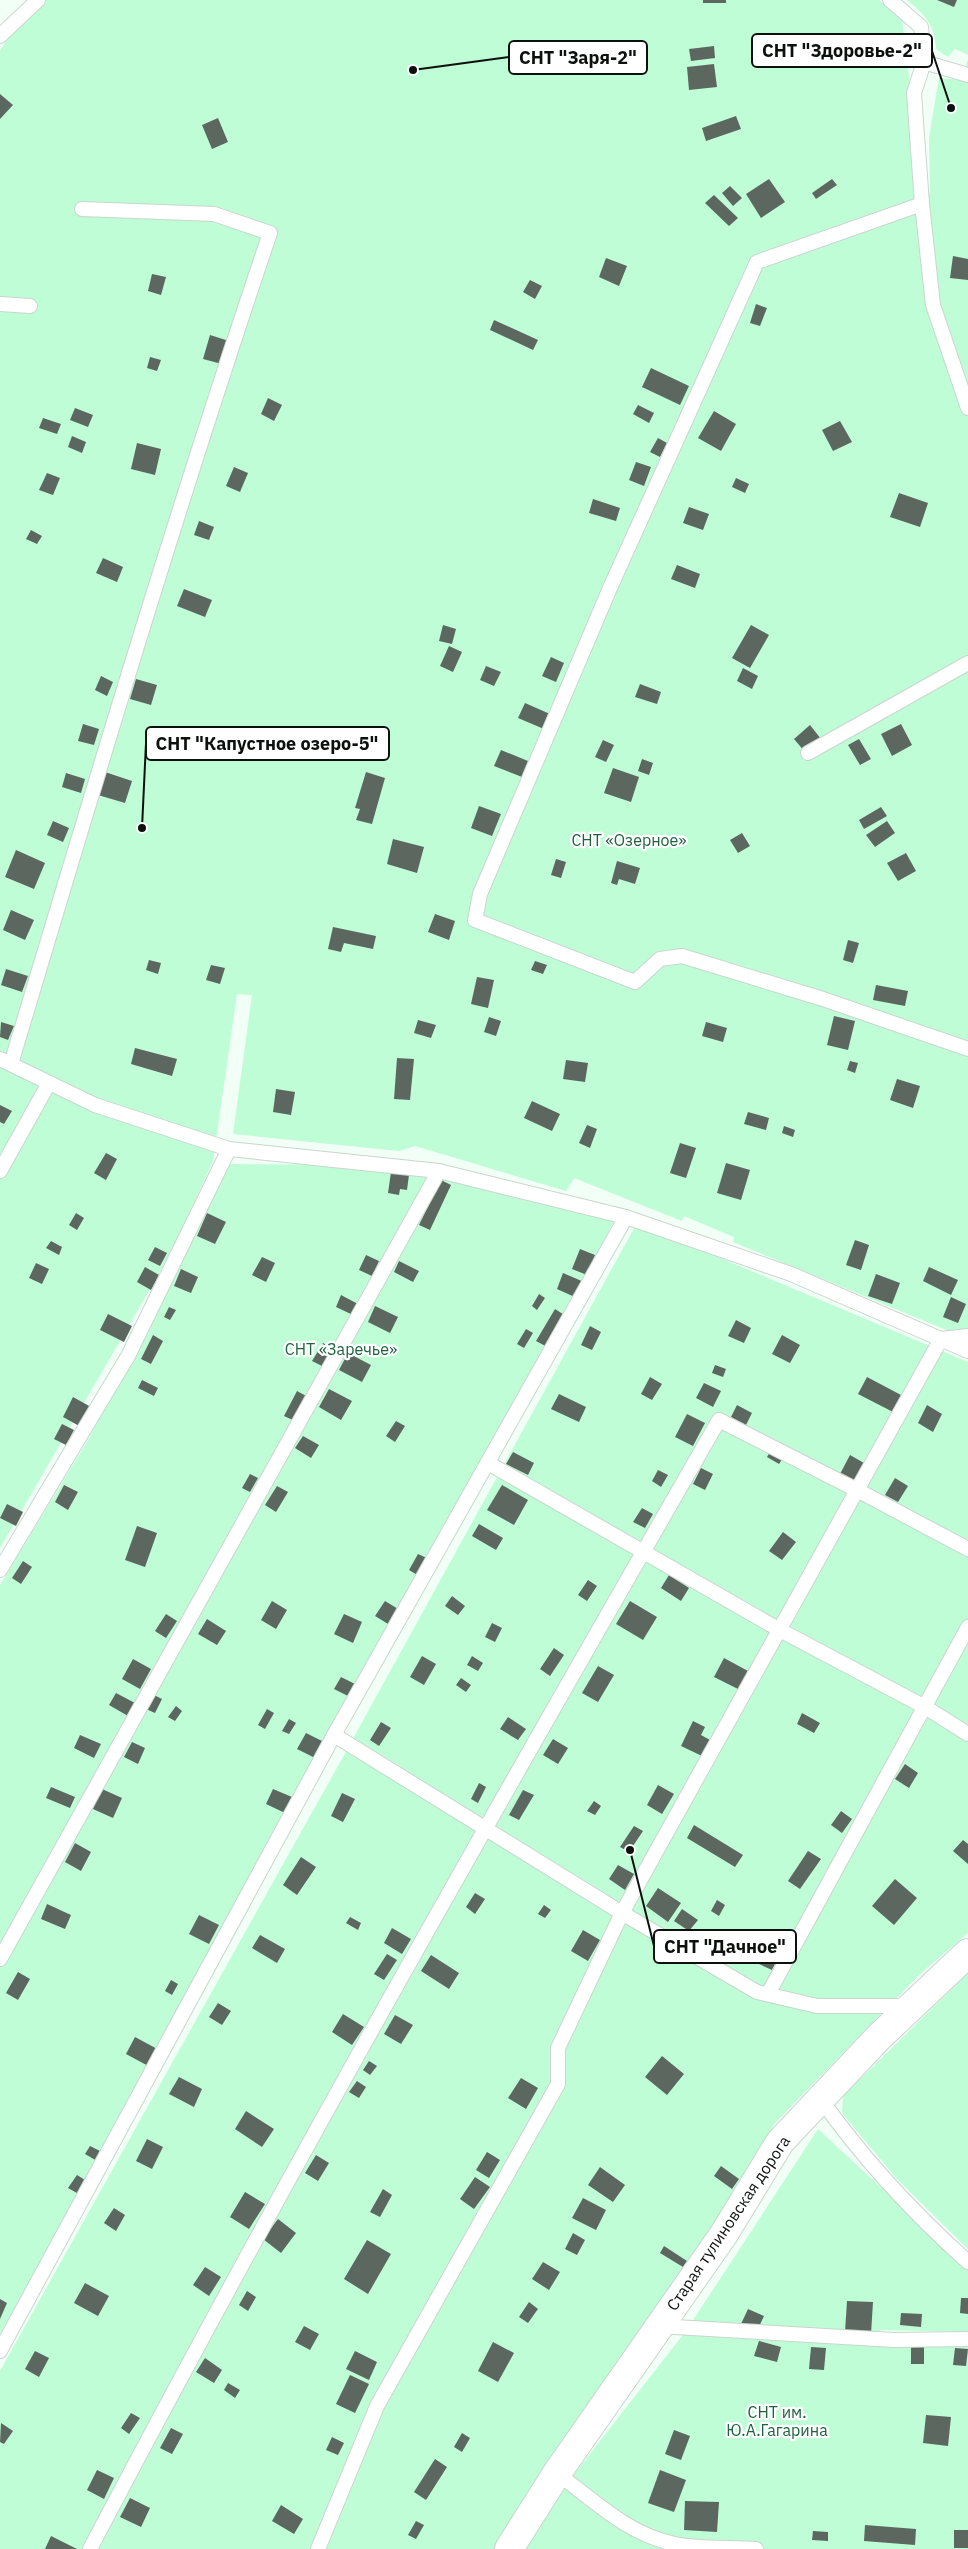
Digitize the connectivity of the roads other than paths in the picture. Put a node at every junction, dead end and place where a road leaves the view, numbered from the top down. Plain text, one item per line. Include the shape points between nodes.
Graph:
1 (38, 0) edge
2 (890, 0) edge
3 (0, 36) edge
4 (924, 62) junction
5 (968, 75) edge
6 (922, 204) junction
7 (82, 209) dead end
8 (0, 304) edge
9 (30, 306) dead end
10 (968, 408) edge
11 (968, 663) edge
12 (808, 753) dead end
13 (968, 1049) edge
14 (6, 1061) edge
15 (49, 1083) junction
16 (229, 1149) junction
17 (0, 1170) edge
18 (439, 1171) junction
19 (626, 1217) junction
20 (968, 1336) edge
21 (941, 1339) junction
22 (968, 1351) edge
23 (488, 1463) junction
24 (858, 1490) junction
25 (968, 1549) edge
26 (643, 1552) junction
27 (0, 1570) edge
28 (968, 1627) edge
29 (780, 1630) junction
30 (925, 1707) junction
31 (968, 1734) edge
32 (334, 1735) junction
33 (484, 1828) junction
34 (622, 1913) junction
35 (968, 1953) edge
36 (0, 1959) edge
37 (768, 1994) junction
38 (912, 2006) junction
39 (820, 2098) junction
40 (968, 2262) edge
41 (658, 2326) junction
42 (968, 2339) edge
43 (0, 2351) edge
44 (557, 2473) junction
45 (90, 2549) edge
46 (318, 2549) edge
47 (509, 2549) edge
48 (756, 2549) edge

1 - 3 lane
2 - 4 lane via 921,27
4 - 5 lane
4 - 6 lane via 914,93
6 - 10 lane via 933,306
6 - 13 lane via 757,262 610,588 480,894 475,920 635,982 660,959 682,956 824,999
7 - 14 lane via 214,214 270,233 210,411
8 - 9 lane
11 - 12 lane
14 - 15 lane
15 - 16 lane via 95,1105
15 - 17 lane
16 - 18 lane
16 - 27 lane via 128,1356
18 - 19 lane
18 - 36 lane
19 - 21 lane via 791,1274
19 - 23 lane
20 - 21 lane
21 - 22 lane
21 - 24 lane
23 - 26 lane
23 - 32 lane
24 - 25 lane
24 - 26 lane via 719,1420
24 - 29 lane
26 - 29 lane
26 - 33 lane
28 - 30 lane
29 - 30 lane
29 - 34 lane
30 - 31 lane
30 - 37 lane
32 - 33 lane
32 - 43 lane
33 - 34 lane
33 - 45 lane via 199,2341
34 - 37 lane via 757,1992
34 - 46 lane via 558,2048 558,2084 377,2406
35 - 38 street, Старая тулиновская дорога
37 - 38 lane via 817,2006
38 - 39 street, Старая тулиновская дорога
39 - 40 lane via 854,2146 908,2205
39 - 41 street, Старая тулиновская дорога via 780,2142 724,2234
41 - 42 lane via 894,2340
41 - 44 street, Старая тулиновская дорога
44 - 47 street, Старая тулиновская дорога
44 - 48 lane via 627,2526 647,2536 676,2544

